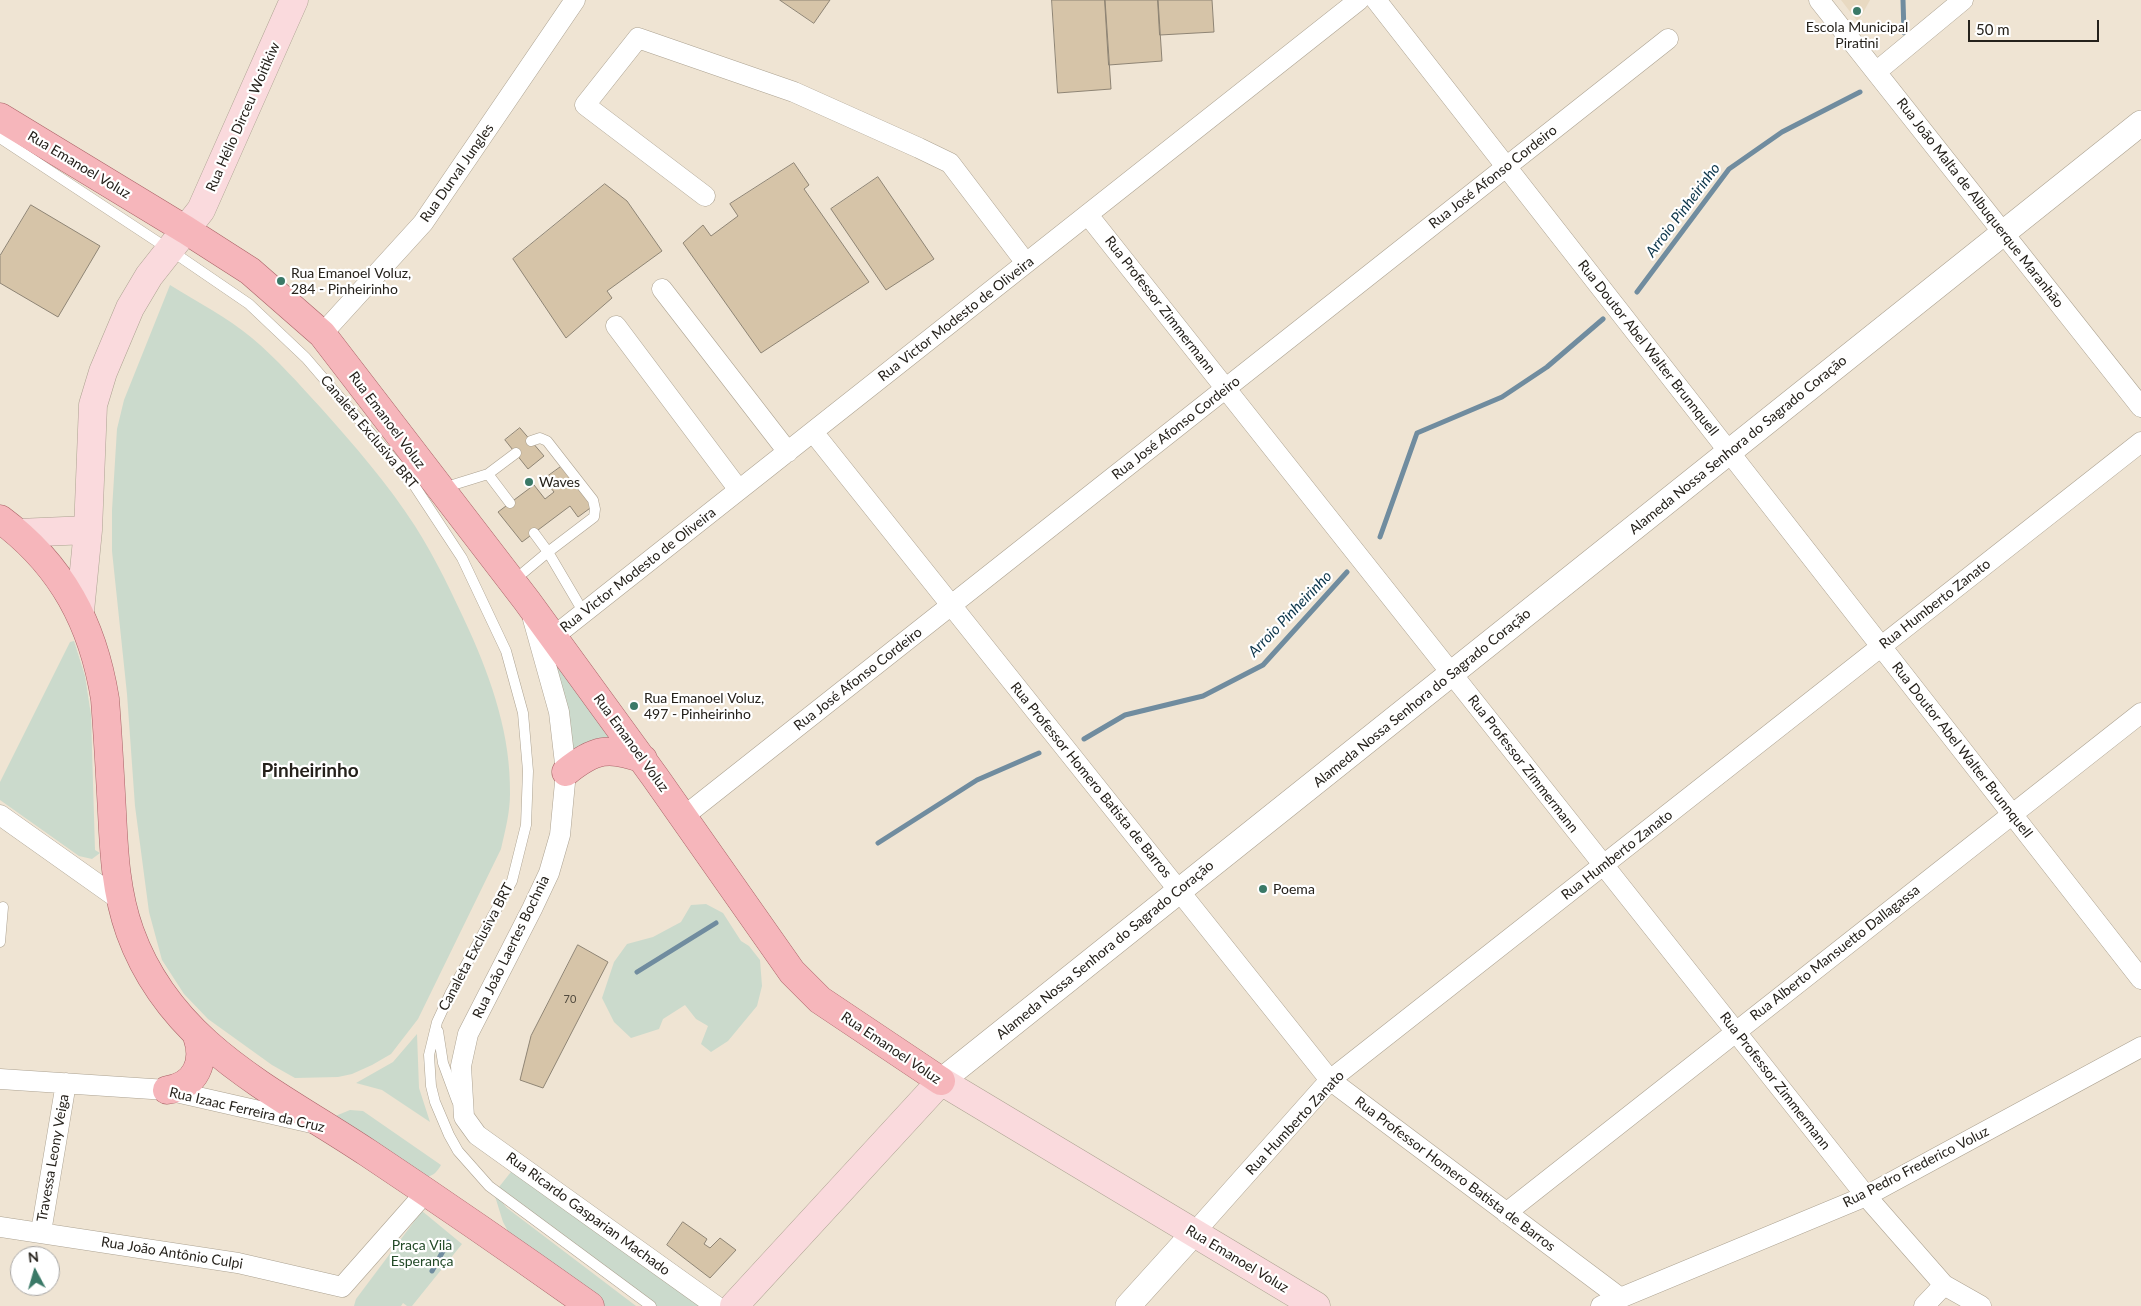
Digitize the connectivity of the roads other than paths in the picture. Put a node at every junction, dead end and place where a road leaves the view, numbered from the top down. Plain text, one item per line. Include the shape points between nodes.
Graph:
1 (294, 0) edge
2 (576, 0) edge
3 (1359, 0) edge
4 (1376, 0) edge
5 (1819, 0) edge
6 (1963, 0) edge
7 (1668, 39) dead end
8 (1876, 72) junction
9 (0, 117) edge
10 (2141, 123) edge
11 (0, 138) edge
12 (1506, 166) junction
13 (705, 196) dead end
14 (1088, 215) junction
15 (2004, 233) junction
16 (178, 240) junction
17 (1026, 263) junction
18 (662, 290) dead end
19 (616, 326) dead end
20 (322, 334) junction
21 (1226, 388) junction
22 (2141, 407) edge
23 (813, 432) junction
24 (531, 440) dead end
25 (2141, 442) edge
26 (788, 452) junction
27 (1729, 452) junction
28 (516, 453) dead end
29 (488, 474) junction
30 (440, 489) junction
31 (739, 490) junction
32 (510, 503) dead end
33 (9, 526) edge
34 (88, 530) junction
35 (534, 533) dead end
36 (548, 552) junction
37 (519, 592) junction
38 (951, 605) junction
39 (80, 611) junction
40 (584, 613) junction
41 (553, 637) junction
42 (1881, 646) junction
43 (1452, 674) junction
44 (2141, 712) edge
45 (643, 759) junction
46 (566, 772) junction
47 (2012, 814) junction
48 (0, 815) edge
49 (683, 817) junction
50 (1604, 865) junction
51 (1179, 891) junction
52 (120, 900) junction
53 (3, 907) dead end
54 (0, 942) edge
55 (2138, 969) edge
56 (437, 1022) junction
57 (1736, 1032) junction
58 (197, 1036) junction
59 (2141, 1047) edge
60 (0, 1079) edge
61 (1330, 1080) junction
62 (941, 1081) junction
63 (66, 1084) junction
64 (167, 1090) junction
65 (464, 1117) junction
66 (324, 1126) junction
67 (425, 1193) junction
68 (1866, 1196) junction
69 (1506, 1212) junction
70 (0, 1227) edge
71 (41, 1232) junction
72 (1194, 1233) junction
73 (1944, 1284) junction
74 (1619, 1297) junction
75 (590, 1306) edge
76 (651, 1306) edge
77 (716, 1306) edge
78 (734, 1306) edge
79 (1128, 1306) edge
80 (1316, 1306) edge
81 (1601, 1306) edge
82 (1924, 1306) edge
83 (1981, 1306) edge

1 - 16 main road, Rua Hélio Dirceu Woitikiw via 201,210
2 - 20 street, Rua Durval Jungles via 423,223
3 - 14 street, Rua Victor Modesto de Oliveira
4 - 12 street, Rua Doutor Abel Walter Brunnquell
5 - 8 street, Rua João Malta de Albuquerque Maranhão
6 - 8 street
7 - 12 street, Rua José Afonso Cordeiro
8 - 15 street, Rua João Malta de Albuquerque Maranhão
9 - 16 main road, Rua Emanoel Voluz
10 - 15 street, Alameda Nossa Senhora do Sagrado Coração
11 - 16 lane, Canaleta Exclusiva BRT
12 - 21 street, Rua José Afonso Cordeiro
12 - 27 street, Rua Doutor Abel Walter Brunnquell
13 - 17 street via 585,105 638,38 794,92 950,164
14 - 17 street, Rua Victor Modesto de Oliveira
14 - 21 street, Rua Professor Zimmermann
15 - 22 street, Rua João Malta de Albuquerque Maranhão
15 - 27 street, Alameda Nossa Senhora do Sagrado Coração
16 - 20 main road, Rua Emanoel Voluz via 250,271
16 - 34 main road, Rua Hélio Dirceu Woitikiw via 149,276 130,308 103,372 94,404
16 - 56 lane, Canaleta Exclusiva BRT via 306,358 410,479 462,558 506,651 523,713 528,771 526,825 512,882
17 - 23 street, Rua Victor Modesto de Oliveira
18 - 26 street
19 - 31 street
20 - 30 main road, Rua Emanoel Voluz
21 - 38 street, Rua José Afonso Cordeiro
21 - 43 street, Rua Professor Zimmermann
23 - 26 street, Rua Victor Modesto de Oliveira
23 - 38 street, Rua Professor Homero Batista de Barros
24 - 36 lane via 540,438 547,441 593,500 595,509 594,517
25 - 42 street, Rua Humberto Zanato
26 - 31 street, Rua Victor Modesto de Oliveira
27 - 42 street, Rua Doutor Abel Walter Brunnquell
27 - 43 street, Alameda Nossa Senhora do Sagrado Coração
28 - 29 lane
29 - 30 lane
29 - 32 lane
30 - 37 main road, Rua Emanoel Voluz
31 - 40 street, Rua Victor Modesto de Oliveira
33 - 34 main road
33 - 39 main road via 38,551
34 - 39 main road, Rua Hélio Dirceu Woitikiw
35 - 36 lane
36 - 37 lane
36 - 40 lane
37 - 41 main road, Rua Emanoel Voluz
37 - 46 street, Rua João Laertes Bochnia via 559,712
38 - 49 street, Rua José Afonso Cordeiro
38 - 51 street, Rua Professor Homero Batista de Barros
39 - 52 main road via 101,672 105,699 115,867
40 - 41 street, Rua Victor Modesto de Oliveira
41 - 45 main road, Rua Emanoel Voluz
42 - 47 street, Rua Doutor Abel Walter Brunnquell
42 - 50 street, Rua Humberto Zanato
43 - 50 street, Rua Professor Zimmermann
43 - 51 street, Alameda Nossa Senhora do Sagrado Coração
44 - 47 street, Rua Alberto Mansuetto Dallagassa
45 - 46 main road via 623,752 602,752 582,759
45 - 49 main road, Rua Emanoel Voluz
46 - 65 street, Rua João Laertes Bochnia via 560,835 549,873 468,1034 461,1066
47 - 55 street, Rua Doutor Abel Walter Brunnquell
47 - 57 street, Rua Alberto Mansuetto Dallagassa
48 - 52 street
49 - 62 main road, Rua Emanoel Voluz via 792,972 820,1000
50 - 57 street, Rua Professor Zimmermann
50 - 61 street, Rua Humberto Zanato
51 - 61 street, Rua Professor Homero Batista de Barros
51 - 62 street, Alameda Nossa Senhora do Sagrado Coração
52 - 58 main road via 141,958 156,986
53 - 54 lane
56 - 65 lane, Canaleta Exclusiva BRT via 443,1063
56 - 76 lane, Canaleta Exclusiva BRT via 429,1055 431,1086 441,1118 458,1151 489,1186
57 - 68 street, Rua Professor Zimmermann
57 - 69 street, Rua Alberto Mansuetto Dallagassa
58 - 64 main road via 202,1053 198,1069 189,1082
58 - 66 main road via 253,1079
59 - 68 street, Rua Pedro Frederico Voluz
60 - 63 street, Rua Izaac Ferreira da Cruz
61 - 69 street, Rua Professor Homero Batista de Barros
61 - 72 street, Rua Humberto Zanato
62 - 72 main road, Rua Emanoel Voluz
62 - 78 main road, Alameda Nossa Senhora do Sagrado Coração
63 - 64 street, Rua Izaac Ferreira da Cruz
63 - 71 street, Travessa Leony Veiga
64 - 66 street, Rua Izaac Ferreira da Cruz
65 - 77 street, Rua Ricardo Gasparian Machado via 477,1135
66 - 67 main road, Rua Izaac Ferreira da Cruz
67 - 71 street, Rua João Antônio Culpi via 342,1287 238,1263
67 - 75 main road, Rua Izaac Ferreira da Cruz
68 - 73 street, Rua Professor Zimmermann
68 - 74 street, Rua Pedro Frederico Voluz
69 - 74 street, Rua Professor Homero Batista de Barros
70 - 71 street, Rua João Antônio Culpi
72 - 79 street, Rua Humberto Zanato
72 - 80 main road, Rua Emanoel Voluz
73 - 82 street
73 - 83 street, Rua Professor Zimmermann
74 - 81 street, Rua Pedro Frederico Voluz

